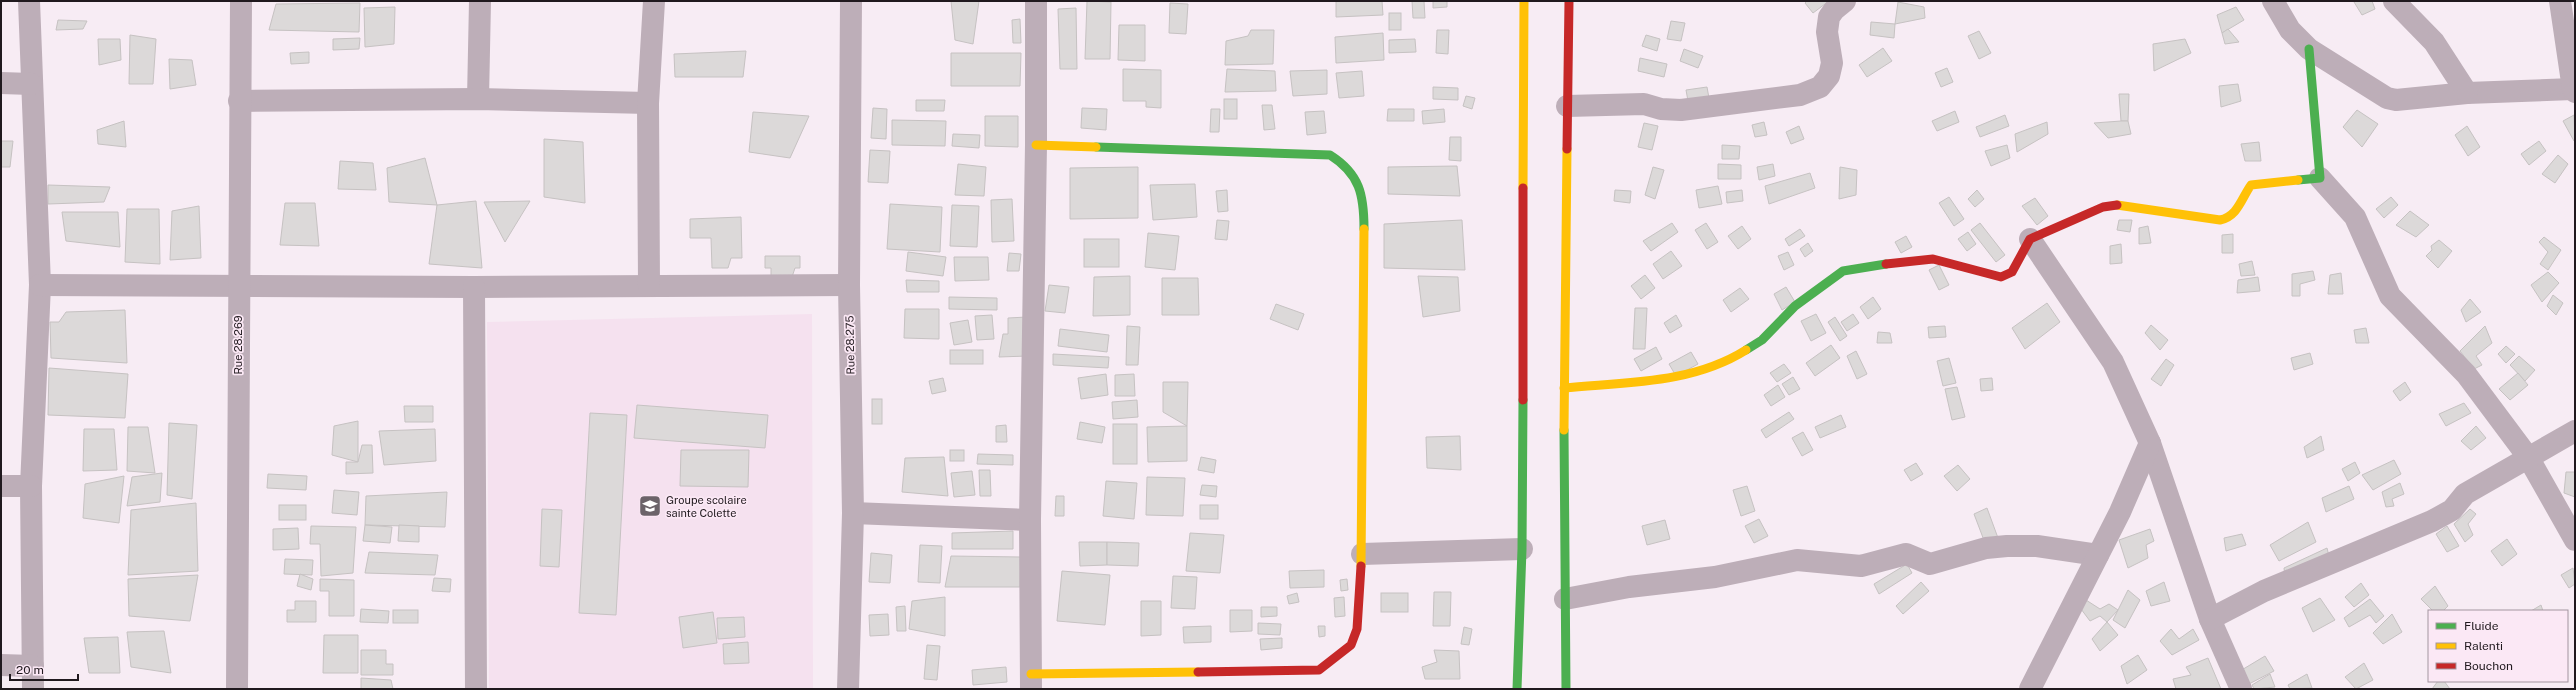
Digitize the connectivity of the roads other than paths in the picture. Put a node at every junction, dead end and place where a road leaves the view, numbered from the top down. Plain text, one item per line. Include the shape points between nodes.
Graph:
1 (29, 1) edge
2 (241, 1) edge
3 (480, 1) edge
4 (654, 1) edge
5 (851, 1) edge
6 (1036, 1) edge
7 (1524, 1) edge
8 (1569, 1) edge
9 (1845, 1) edge
10 (2273, 1) edge
11 (2394, 1) edge
12 (2560, 1) edge
13 (2309, 49) junction
14 (1, 84) edge
15 (31, 84) junction
16 (2574, 90) edge
17 (2467, 93) junction
18 (478, 99) junction
19 (239, 101) junction
20 (648, 103) junction
21 (1568, 106) junction
22 (1036, 145) junction
23 (2320, 178) junction
24 (2030, 239) junction
25 (40, 285) junction
26 (849, 285) junction
27 (238, 286) junction
28 (649, 286) junction
29 (474, 288) junction
30 (1564, 388) junction
31 (2575, 431) edge
32 (2150, 444) junction
33 (2528, 457) junction
34 (1, 486) edge
35 (31, 486) junction
36 (853, 513) junction
37 (1030, 520) junction
38 (2575, 540) edge
39 (1522, 549) junction
40 (1362, 554) junction
41 (2098, 555) junction
42 (1565, 599) junction
43 (2210, 619) junction
44 (1, 666) edge
45 (33, 666) junction
46 (1031, 682) edge
47 (33, 689) edge
48 (237, 689) edge
49 (476, 689) edge
50 (848, 689) edge
51 (1517, 689) edge
52 (1566, 689) edge
53 (2030, 689) edge
54 (2241, 689) edge

1 - 15 street
2 - 19 street, Rue 28.269
3 - 18 street
4 - 20 street
5 - 26 street, Rue 28.275
6 - 22 street
7 - 39 street
8 - 21 street
9 - 21 street via 1829,17 1827,32 1832,63 1829,76 1820,87 1800,95 1681,110 1661,109 1644,104
10 - 13 street via 2290,30
11 - 17 street via 2434,42
12 - 16 street
13 - 17 street via 2387,98 2408,99
13 - 23 street
14 - 15 street
15 - 25 street
16 - 17 street
18 - 19 street
18 - 20 street
19 - 27 street, Rue 28.269
20 - 28 street
21 - 30 street
22 - 37 street
22 - 40 street via 1330,155 1346,164 1357,180 1364,202
23 - 24 street via 2251,185 2235,214 2228,219 2220,220 2121,204 2086,213
23 - 33 street via 2355,217 2390,296 2466,374
24 - 30 street via 2012,272 2001,277 1933,259 1916,259 1843,271 1795,306 1762,340 1727,362 1683,377
24 - 32 street via 2113,362
25 - 27 street
25 - 35 street
26 - 28 street
26 - 36 street, Rue 28.275
27 - 29 street
27 - 48 street, Rue 28.269
28 - 29 street
29 - 49 street
30 - 42 street
31 - 33 street
32 - 41 street
32 - 43 street
33 - 38 street
33 - 43 street via 2465,494 2452,510 2432,521 2264,591
34 - 35 street
35 - 45 street
36 - 37 street
36 - 50 street, Rue 28.275
37 - 46 street
39 - 40 street
39 - 51 street
40 - 46 street via 1357,629 1351,645 1319,670
41 - 42 street via 2037,546 2007,546 1986,548 1930,564 1906,554 1862,566 1797,560 1715,577 1629,587
41 - 53 street
42 - 52 street
43 - 54 street
44 - 45 street
45 - 47 street

